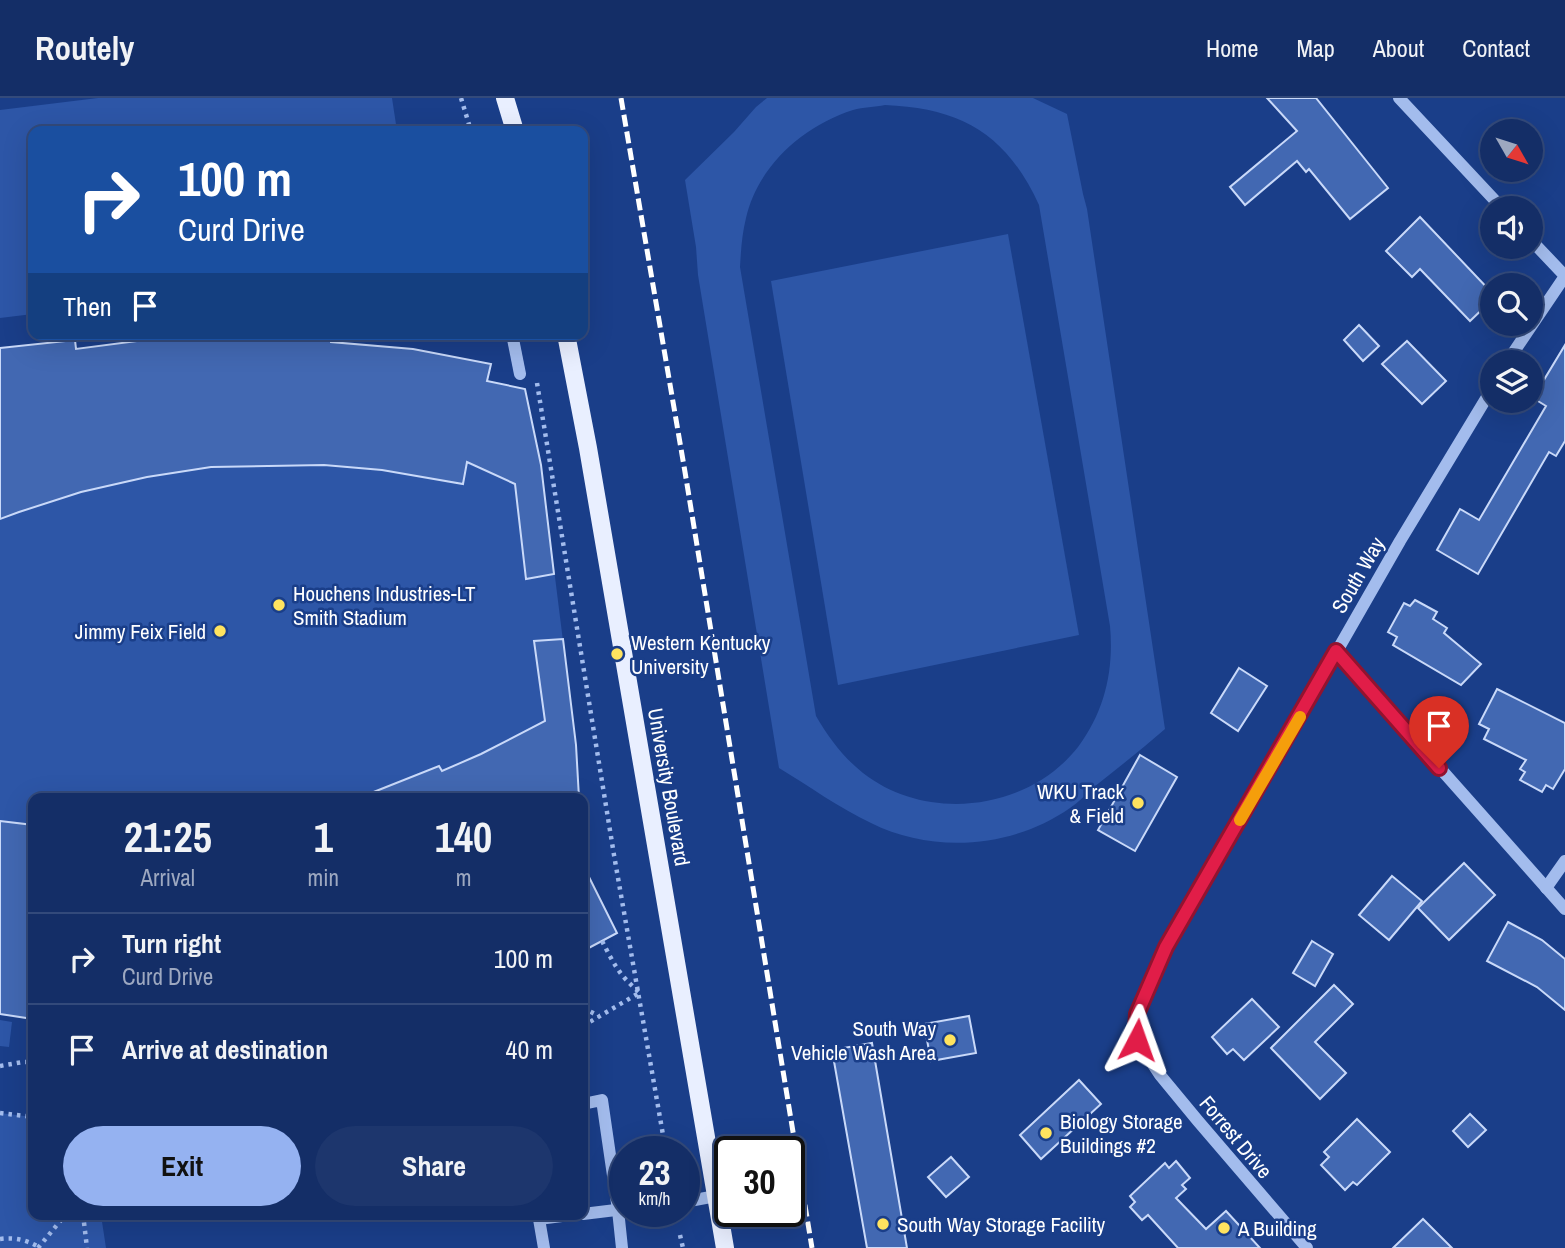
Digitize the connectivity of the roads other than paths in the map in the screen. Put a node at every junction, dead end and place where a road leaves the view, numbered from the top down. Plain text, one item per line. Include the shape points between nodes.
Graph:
1 (505, 98) edge
2 (1399, 98) edge
3 (513, 126) edge
4 (1491, 196) edge
5 (1543, 253) edge
6 (1565, 276) edge
7 (513, 340) edge
8 (567, 340) edge
9 (1515, 350) edge
10 (520, 374) dead end
11 (1480, 409) edge
12 (1336, 651) junction
13 (1565, 861) edge
14 (1546, 888) junction
15 (1565, 909) edge
16 (1141, 1046) joint
17 (588, 1103) edge
18 (609, 1142) edge
19 (714, 1184) edge
20 (609, 1211) edge
21 (588, 1213) edge
22 (539, 1220) edge
23 (622, 1227) edge
24 (721, 1227) edge
25 (544, 1248) edge
26 (622, 1248) edge
27 (724, 1248) edge
28 (1307, 1248) edge

1 - 3 main road
2 - 4 street
5 - 6 street
6 - 9 street
7 - 10 street
8 - 19 main road, University Boulevard
11 - 12 street, South Way
12 - 14 street
12 - 16 street, South Way via 1166,947 1137,1014
13 - 14 street
14 - 15 street
16 - 28 street, Forrest Drive via 1183,1104
17 - 18 street via 601,1100
20 - 21 street
22 - 25 street
23 - 26 street
24 - 27 main road, University Boulevard

